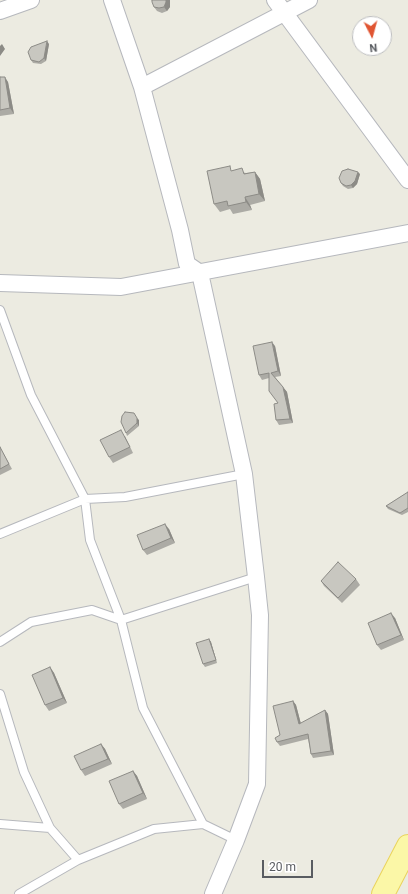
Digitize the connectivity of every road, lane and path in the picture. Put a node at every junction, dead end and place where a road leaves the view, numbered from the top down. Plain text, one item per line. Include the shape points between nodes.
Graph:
1 (31, 0) edge
2 (112, 0) edge
3 (309, 0) edge
4 (279, 6) edge
5 (0, 11) edge
6 (142, 87) junction
7 (408, 180) edge
8 (408, 233) edge
9 (200, 273) junction
10 (0, 283) edge
11 (0, 310) edge
12 (244, 474) junction
13 (85, 499) junction
14 (0, 534) edge
15 (256, 577) junction
16 (122, 620) junction
17 (0, 642) edge
18 (0, 694) edge
19 (0, 824) edge
20 (203, 824) junction
21 (50, 828) junction
22 (236, 840) junction
23 (408, 846) edge
24 (78, 860) junction
25 (19, 894) edge
26 (213, 894) edge
27 (383, 894) edge

1 - 5 street
2 - 6 street
3 - 4 street
4 - 6 street
4 - 7 street
6 - 9 street via 187,264
8 - 9 street
9 - 10 street via 121,287
9 - 12 street
11 - 13 lane via 31,394
12 - 13 lane via 125,496
12 - 15 street
13 - 14 lane
13 - 16 lane via 90,540
15 - 16 lane
15 - 22 street via 260,615 257,784
16 - 17 lane via 92,610 31,622
16 - 20 lane via 143,708
18 - 21 lane via 24,772
19 - 21 lane
20 - 22 lane
20 - 24 lane via 154,829
21 - 24 lane
22 - 26 street
23 - 27 main road
24 - 25 lane

